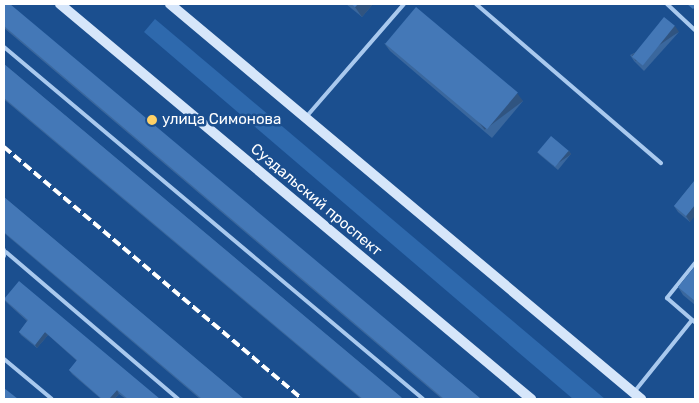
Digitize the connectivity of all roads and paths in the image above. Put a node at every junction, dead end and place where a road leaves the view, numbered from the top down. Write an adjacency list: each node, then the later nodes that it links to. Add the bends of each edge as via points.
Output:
1 (60, 4): 18 (main road, Суздальский проспект)
2 (170, 4): 8 (main road)
3 (404, 4): 8 (lane)
4 (476, 4): 9 (lane)
5 (666, 4): 6 (lane)
6 (695, 30)
7 (4, 47): 17 (lane)
8 (308, 116): 14 (main road)
9 (661, 163)
10 (5, 253): 16 (lane)
11 (695, 264): 12 (lane, via 667,298)
12 (694, 321): 14 (lane)
13 (4, 359): 15 (lane)
14 (637, 396)
15 (52, 399)
16 (178, 399)
17 (423, 399)
18 (531, 399)

